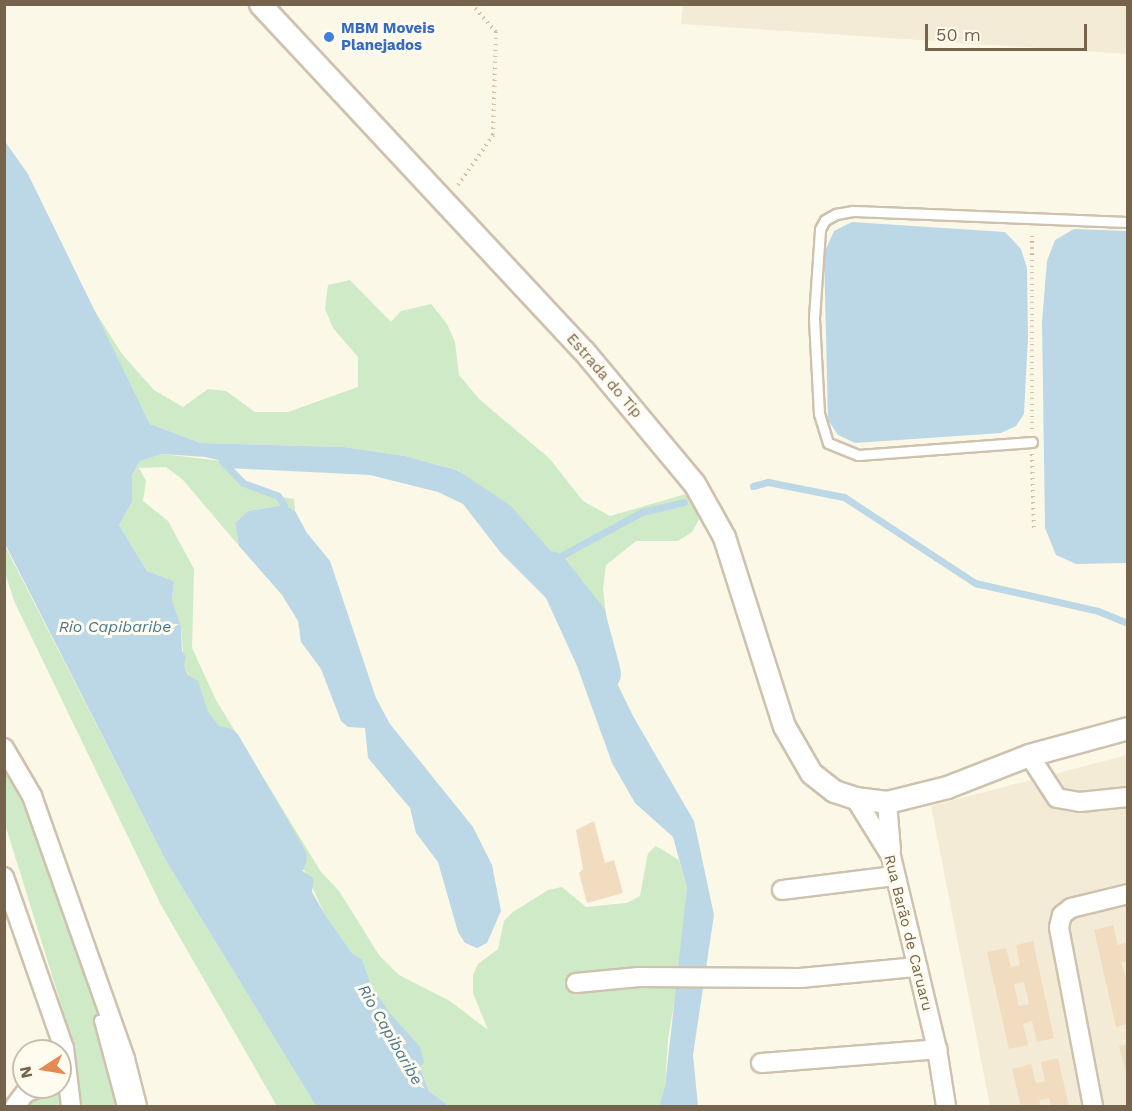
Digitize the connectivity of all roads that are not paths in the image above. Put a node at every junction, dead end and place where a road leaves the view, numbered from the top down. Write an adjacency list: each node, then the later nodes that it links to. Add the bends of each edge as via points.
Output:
1 (260, 4): 8 (street, Estrada do Tip, via 583,350 694,483 724,537 784,726 796,752 811,773 834,791)
2 (1128, 222): 3 (lane, via 853,211 836,214 825,220 820,229 814,318 819,414 828,443 858,455)
3 (1032, 442)
4 (1128, 728): 6 (street)
5 (4, 748): 22 (street, via 32,796 121,1047)
6 (1029, 755): 7 (street, via 1058,798 1080,802); 9 (street, via 948,787)
7 (1128, 797)
8 (855, 798): 9 (street); 10 (street, Rua Barão de Caruaru)
9 (886, 802): 10 (street)
10 (891, 856): 11 (street, Rua Barão de Caruaru)
11 (895, 876): 13 (street); 15 (street, Rua Barão de Caruaru)
12 (4, 877): 18 (street, via 55,1019)
13 (782, 890)
14 (1128, 894): 24 (street, via 1071,908 1062,915 1059,927)
15 (918, 967): 16 (street, via 800,978 639,977); 19 (street, Rua Barão de Caruaru)
16 (576, 983)
17 (98, 1022): 21 (lane, via 105,1021)
18 (58, 1039)
19 (937, 1049): 20 (street); 23 (street, Rua Barão de Caruaru)
20 (761, 1063)
21 (124, 1107)
22 (138, 1107)
23 (946, 1107)
24 (1093, 1107)

